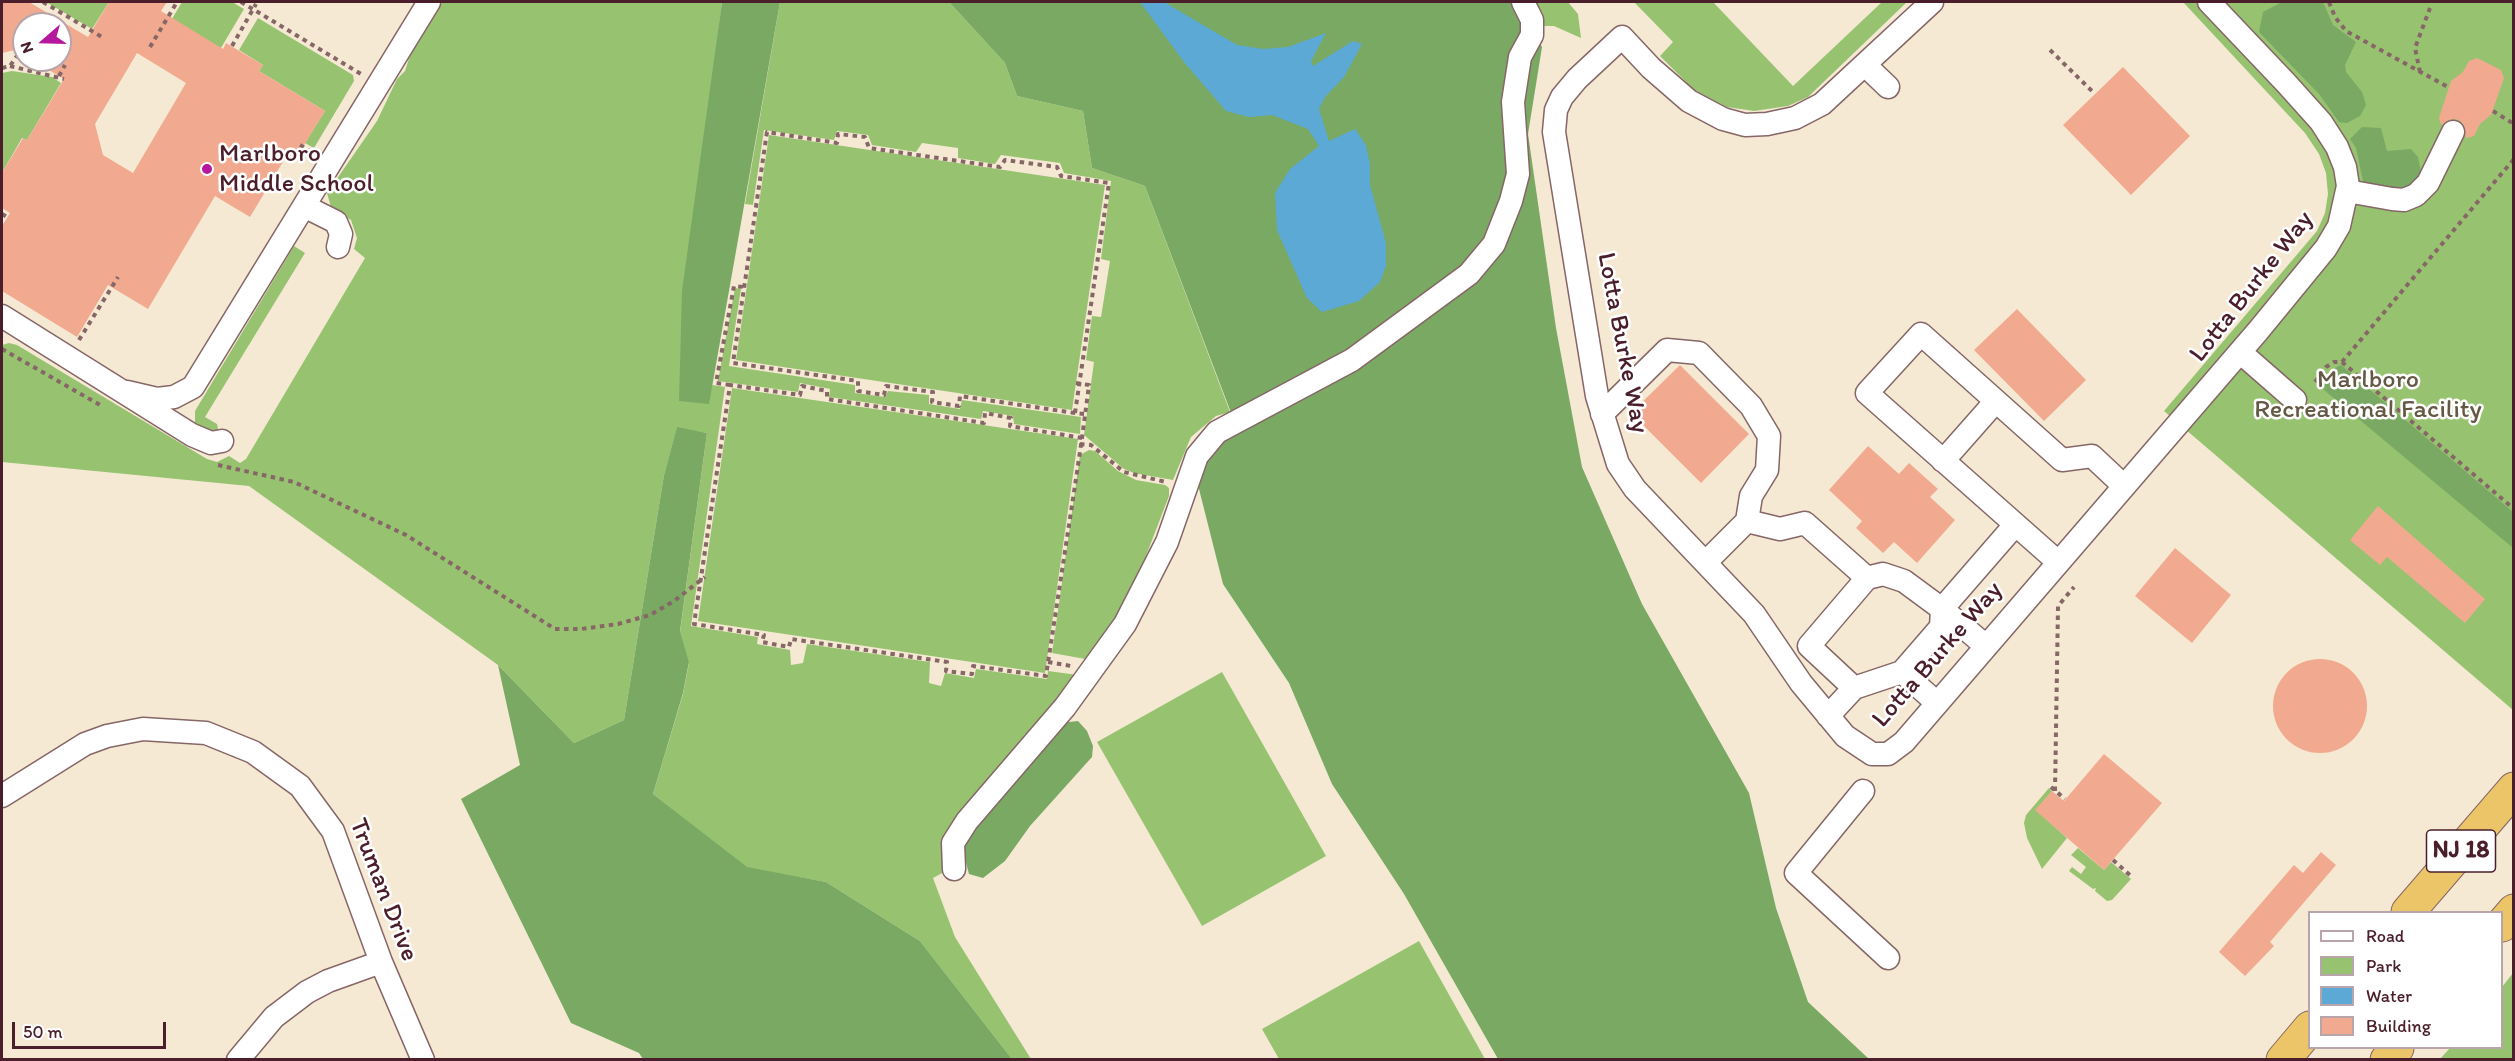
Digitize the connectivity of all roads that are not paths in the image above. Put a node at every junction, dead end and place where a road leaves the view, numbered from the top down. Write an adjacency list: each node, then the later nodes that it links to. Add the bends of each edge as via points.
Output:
1 (429, 2): 9 (street, via 392,42)
2 (1523, 2): 34 (street, via 1532,20 1532,35 1520,57 1513,102 1518,174 1512,201 1494,244 1469,274 1352,360 1217,432 1197,456 1167,542 1125,624 1065,707 967,822 954,843)
3 (1932, 2): 5 (street)
4 (2209, 2): 8 (street, Lotta Burke Way, via 2321,122 2345,167)
5 (1865, 64): 6 (street); 16 (street, Lotta Burke Way, via 1814,110 1786,120 1745,125 1723,119 1689,101 1622,37 1562,97 1554,132)
6 (1888, 87)
7 (2454, 132): 8 (street, via 2428,183 2416,195 2404,200)
8 (2347, 191): 12 (street, Lotta Burke Way, via 2339,226 2326,248)
9 (304, 206): 10 (street, via 336,222 341,234); 13 (street, via 193,387 174,397 157,399)
10 (338, 247)
11 (2, 317): 13 (street)
12 (2240, 352): 14 (street); 19 (street, Lotta Burke Way)
13 (128, 392): 17 (street, via 192,435 211,443)
14 (2295, 400)
15 (1996, 401): 18 (street); 18 (street, via 1922,334 1867,393); 19 (street, via 2062,460 2092,456)
16 (1602, 414): 20 (street, via 1667,350 1699,353 1751,406 1769,436 1767,470 1751,496); 22 (street, Lotta Burke Way, via 1622,472)
17 (222, 441)
18 (1942, 460): 21 (street)
19 (2124, 486): 23 (street, Lotta Burke Way)
20 (1747, 521): 22 (street); 24 (street, via 1780,529 1805,523)
21 (2015, 525): 23 (street); 25 (street)
22 (1706, 562): 30 (street, Lotta Burke Way, via 1754,615)
23 (2058, 562): 26 (street, Lotta Burke Way)
24 (1867, 579): 25 (street, via 1883,574 1904,581); 28 (street, via 1809,646)
25 (1942, 609): 26 (street); 27 (street, via 1941,627)
26 (1986, 646): 29 (street, Lotta Burke Way)
27 (1902, 672): 28 (street); 29 (street)
28 (1854, 688): 30 (street)
29 (1937, 703): 30 (street, Lotta Burke Way, via 1904,742 1888,754 1872,754 1856,746)
30 (1828, 716)
31 (2514, 789): 35 (highway, NJ 18)
32 (1863, 791): 38 (street, via 1796,873)
33 (2, 796): 39 (street, Truman Drive, via 57,759 107,736 159,728 206,733 236,744 288,775 327,821)
34 (954, 869)
35 (2409, 911)
36 (2514, 911): 37 (highway)
37 (2503, 924)
38 (1887, 958)
39 (381, 962): 41 (street, via 307,992 274,1017); 42 (street, Truman Drive)
40 (2308, 1030): 43 (highway)
41 (238, 1059)
42 (423, 1059)
43 (2283, 1059)

